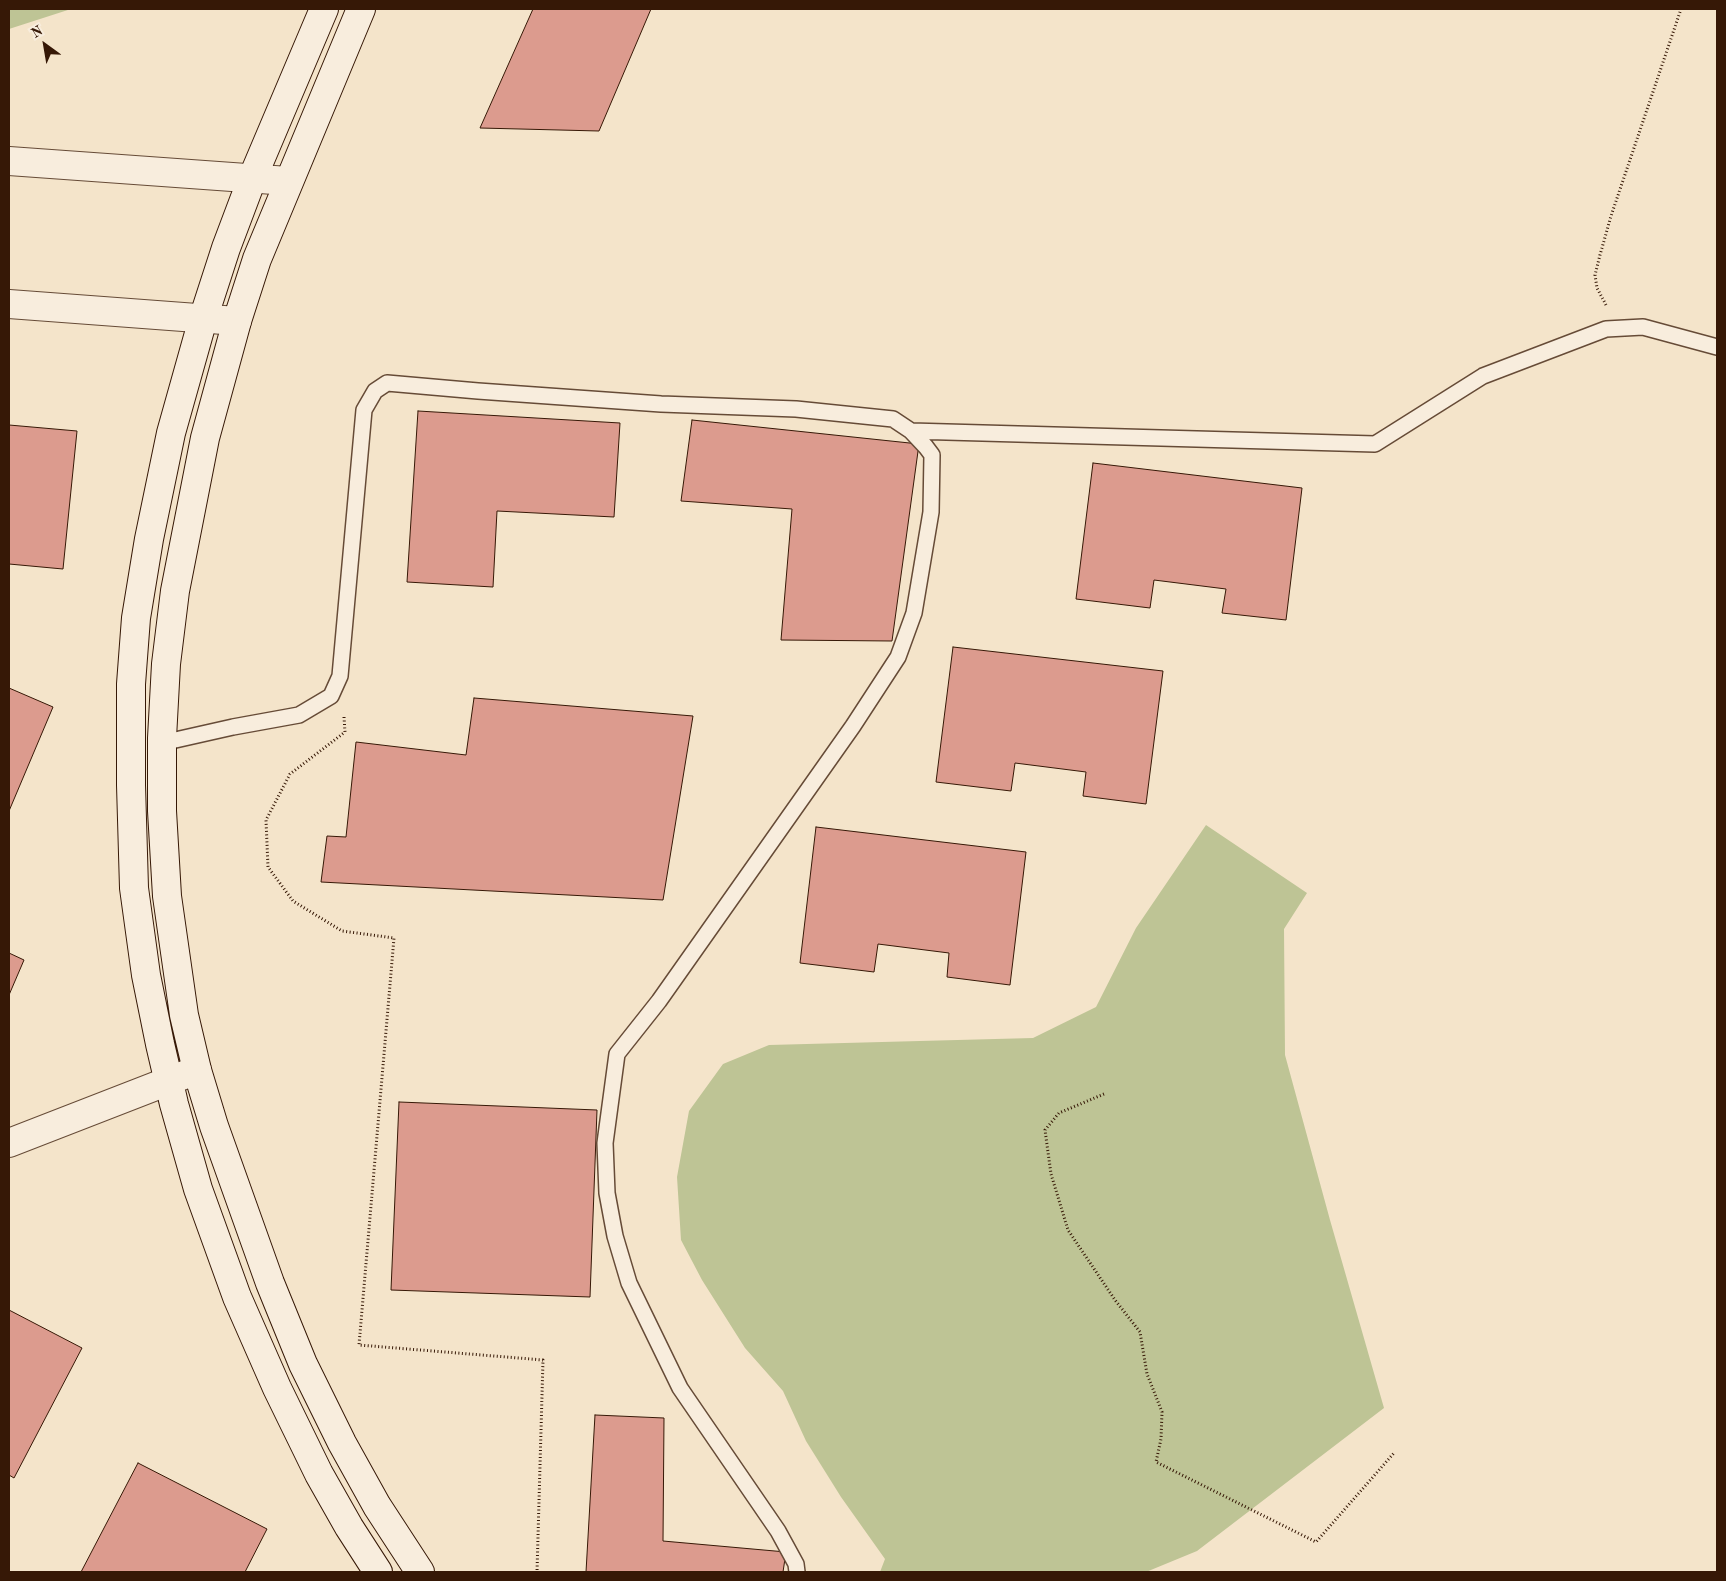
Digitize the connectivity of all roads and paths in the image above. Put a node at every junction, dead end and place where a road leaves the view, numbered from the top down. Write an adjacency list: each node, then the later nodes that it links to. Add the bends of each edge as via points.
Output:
1 (324, 9): 5 (main road)
2 (361, 9): 6 (main road)
3 (1681, 9): 10 (path, via 1611,216 1596,275 1597,288 1610,311)
4 (9, 161): 5 (main road)
5 (252, 179): 6 (main road); 8 (main road)
6 (288, 181): 9 (main road)
7 (9, 304): 8 (main road)
8 (203, 319): 9 (main road); 16 (main road, via 171,433 149,539 136,618 132,684 134,888 146,975)
9 (237, 321): 14 (main road, via 205,438 175,591 166,664)
10 (1643, 327): 11 (lane); 12 (lane, via 1606,329 1482,376 1375,444)
11 (1717, 346)
12 (911, 431): 13 (lane, via 893,418 796,409 661,404 387,383 375,391 364,410); 23 (lane, via 932,455 931,512 914,613 898,657 659,1001 617,1054 605,1143 607,1193 629,1283 680,1388 778,1531)
13 (340, 676): 14 (lane, via 331,696 299,715); 22 (path, via 345,732 290,774 266,820 268,867 293,901 342,931 394,938 359,1345 543,1360)
14 (162, 743): 15 (main road, via 167,896 184,1015)
15 (197, 1070): 16 (main road); 21 (main road, via 270,1283 304,1364 342,1443)
16 (168, 1081): 18 (main road); 20 (main road, via 198,1189 237,1297 319,1474)
17 (1104, 1094): 19 (path, via 1060,1113 1045,1130 1050,1165 1068,1230 1140,1332 1147,1374 1162,1412 1156,1462 1316,1542)
18 (9, 1143)
19 (1394, 1453)
20 (378, 1572)
21 (420, 1572)
22 (537, 1572)
23 (797, 1572)

